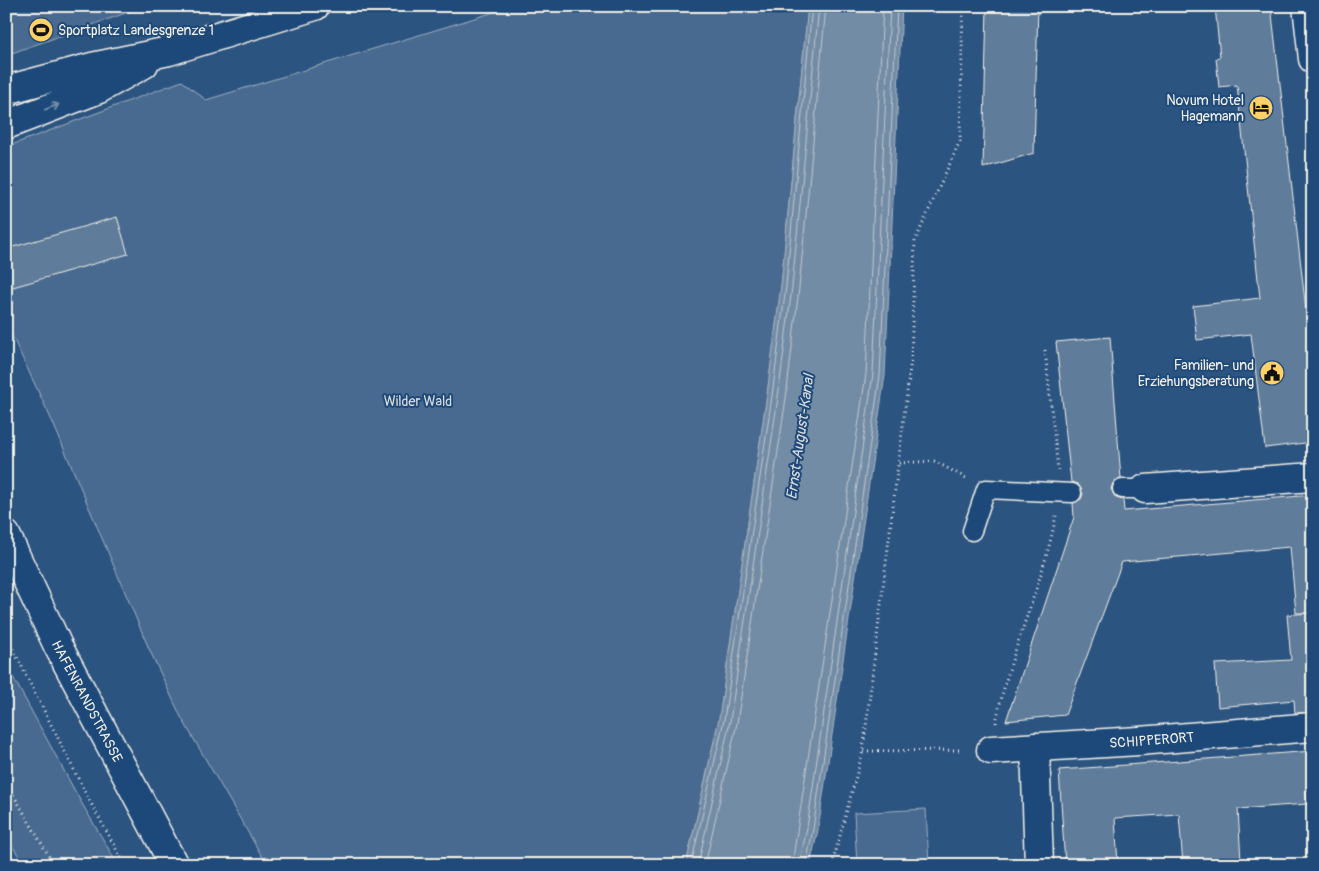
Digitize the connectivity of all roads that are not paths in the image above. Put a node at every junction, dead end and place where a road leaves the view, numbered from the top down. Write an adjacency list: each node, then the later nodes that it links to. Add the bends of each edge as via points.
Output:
1 (315, 6): 3 (street)
2 (1307, 6): 4 (street)
3 (169, 51): 5 (street); 6 (street, one-way to 3, via 99,89)
4 (1313, 59)
5 (6, 90)
6 (6, 125)
7 (1313, 477): 8 (street)
8 (1133, 489)
9 (1066, 492): 10 (lane, via 986,489)
10 (972, 531)
11 (6, 535): 15 (street, HAFENRANDSTRASSE, via 58,646)
12 (1313, 727): 13 (street, SCHIPPERORT)
13 (1035, 747): 14 (street, SCHIPPERORT); 16 (street)
14 (990, 750)
15 (174, 865)
16 (1039, 865)

